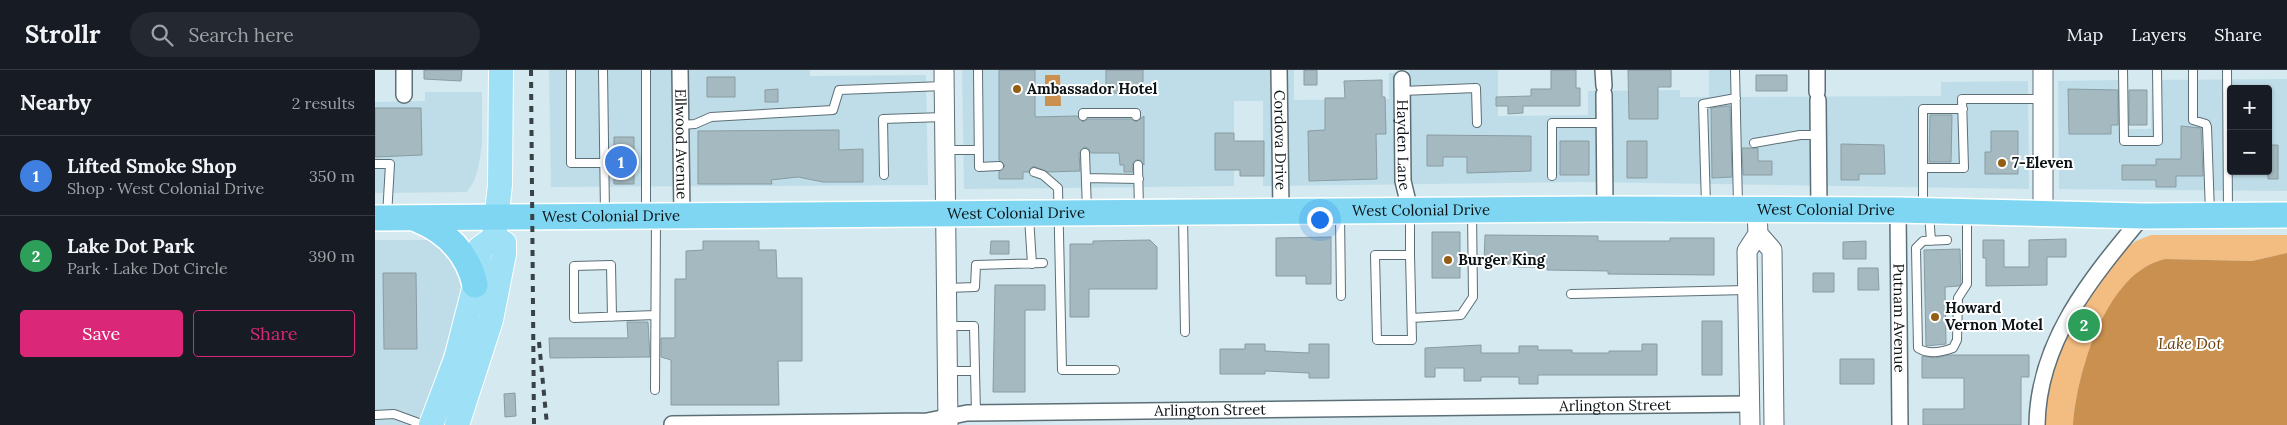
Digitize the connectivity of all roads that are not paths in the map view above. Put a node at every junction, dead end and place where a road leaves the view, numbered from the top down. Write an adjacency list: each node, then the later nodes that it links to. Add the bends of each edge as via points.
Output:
1 (404, 70): 19 (street)
2 (501, 70): 70 (main road, via 500,185)
3 (571, 70): 34 (lane, via 571,163)
4 (603, 70): 34 (lane)
5 (646, 70): 66 (lane)
6 (680, 70): 28 (street, Ellwood Avenue)
7 (978, 70): 32 (lane)
8 (1279, 70): 47 (street, Cordova Drive)
9 (1603, 70): 27 (street)
10 (1735, 70): 20 (lane)
11 (1817, 70): 29 (street)
12 (2043, 70): 21 (street)
13 (2123, 70): 14 (lane, via 2124,141 2158,140)
14 (2157, 70)
15 (2193, 70): 64 (lane, via 2193,120 2207,127)
16 (2227, 70): 64 (lane)
17 (944, 78): 25 (street); 28 (lane, via 839,90 833,110 711,118)
18 (1402, 85): 26 (lane, via 1476,88); 49 (street, Hayden Lane, via 1403,181)
19 (404, 95)
20 (1736, 98): 46 (lane, via 1703,104); 69 (lane)
21 (2043, 99): 22 (lane, via 1963,99); 60 (street)
22 (1963, 109): 38 (lane, via 1923,109); 38 (lane, via 1964,168)
23 (1083, 116): 24 (lane, via 1083,113 1136,113)
24 (1136, 116)
25 (944, 117): 31 (street); 40 (lane, via 883,119)
26 (1477, 123)
27 (1604, 123): 41 (lane, via 1552,123); 45 (street)
28 (681, 125): 62 (street, Ellwood Avenue)
29 (1818, 135): 30 (lane); 50 (street)
30 (1754, 143)
31 (945, 150): 32 (lane); 59 (street)
32 (979, 150): 37 (lane, via 979,167)
33 (1085, 153): 42 (lane)
34 (604, 163): 65 (lane)
35 (375, 164): 67 (lane, via 390,164)
36 (1138, 165): 43 (lane)
37 (999, 166)
38 (1923, 168): 54 (lane)
39 (1034, 172): 56 (lane, via 1058,188)
40 (884, 175)
41 (1552, 176)
42 (1086, 178): 43 (lane); 57 (lane)
43 (1139, 179): 52 (lane)
44 (1472, 209): 45 (highway, West Colonial Drive); 49 (highway, West Colonial Drive); 85 (lane, via 1473,297 1461,315)
45 (1605, 209): 46 (highway, West Colonial Drive)
46 (1706, 209): 69 (highway, West Colonial Drive)
47 (1281, 210): 48 (highway, West Colonial Drive); 53 (highway, West Colonial Drive)
48 (1340, 210): 49 (highway, West Colonial Drive); 82 (lane)
49 (1410, 210): 75 (lane)
50 (1819, 210): 51 (highway, West Colonial Drive); 69 (highway, West Colonial Drive)
51 (1898, 210): 54 (highway, West Colonial Drive); 74 (street, Putnam Avenue)
52 (1139, 211): 53 (highway, West Colonial Drive); 57 (highway, West Colonial Drive)
53 (1183, 211): 87 (lane)
54 (1926, 211): 58 (highway, West Colonial Drive); 72 (lane)
55 (1029, 212): 56 (highway, West Colonial Drive); 59 (highway, West Colonial Drive); 77 (lane)
56 (1059, 212): 57 (highway, West Colonial Drive); 90 (lane, via 1062,370)
57 (1087, 212)
58 (1967, 212): 60 (highway, West Colonial Drive); 89 (lane, via 1964,240 1967,284 1958,298 1957,340 1953,348 1942,352 1923,352)
59 (946, 213): 62 (highway, West Colonial Drive); 79 (street)
60 (2043, 213): 63 (highway, West Colonial Drive)
61 (2287, 215): 64 (highway, West Colonial Drive)
62 (682, 216): 66 (highway, West Colonial Drive)
63 (2143, 216): 64 (highway, West Colonial Drive); 107 (street, via 2095,274 2064,322 2042,378)
64 (2219, 216)
65 (605, 217): 66 (highway, West Colonial Drive); 70 (highway, West Colonial Drive)
66 (651, 217): 83 (lane)
67 (381, 218): 68 (highway, West Colonial Drive)
68 (414, 218): 70 (highway, West Colonial Drive); 78 (highway, via 433,226 450,239 469,264)
69 (1751, 218): 80 (street); 105 (street, via 1772,250)
70 (496, 227): 78 (main road, via 479,248); 102 (main road, via 504,244 504,254 491,320)
71 (1947, 240): 72 (lane)
72 (1931, 241): 73 (lane, via 1923,241)
73 (1916, 248): 74 (lane); 89 (lane)
74 (1898, 249): 88 (street, Putnam Avenue)
75 (1410, 255): 85 (lane); 85 (lane, via 1375,255 1377,340 1412,340)
76 (1043, 263): 77 (lane)
77 (1032, 264): 79 (lane, via 976,265 975,287)
78 (475, 285): 101 (main road, via 456,359)
79 (947, 288): 86 (street)
80 (1747, 290): 81 (lane); 94 (street)
81 (1571, 294)
82 (1341, 296)
83 (655, 315): 84 (lane); 93 (lane)
84 (612, 317): 84 (lane, via 575,318 573,266 611,265)
85 (1412, 318)
86 (947, 326): 91 (street); 92 (lane, via 973,326)
87 (1185, 332)
88 (1900, 348): 89 (lane); 106 (street, Putnam Avenue)
89 (1918, 348)
90 (1115, 370)
91 (947, 371): 92 (lane); 97 (street)
92 (975, 371): 95 (lane)
93 (655, 390)
94 (1749, 404): 95 (street, Arlington Street); 104 (street)
95 (977, 413): 97 (street, Arlington Street)
96 (375, 415): 100 (lane, via 394,414)
97 (948, 421): 98 (street, Arlington Street)
98 (897, 423): 103 (street, Arlington Street)
99 (672, 424): 103 (street, Arlington Street)
100 (424, 425)
101 (431, 425)
102 (457, 425)
103 (697, 425)
104 (1750, 425)
105 (1774, 425)
106 (1901, 425)
107 (2037, 425)

